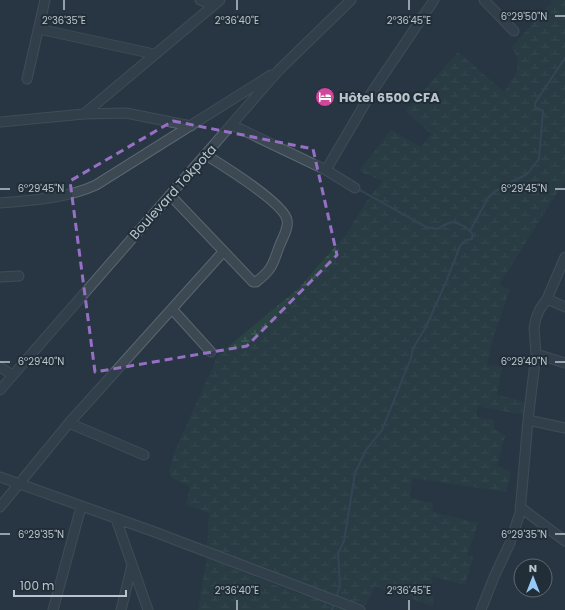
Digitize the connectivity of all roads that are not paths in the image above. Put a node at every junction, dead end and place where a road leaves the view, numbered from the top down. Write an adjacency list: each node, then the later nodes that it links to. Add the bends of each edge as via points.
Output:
1 (45, 0): 7 (street)
2 (200, 0): 6 (street)
3 (351, 0): 10 (street, Boulevard Tokpota)
4 (434, 0): 17 (street, via 370,95)
5 (484, 0): 8 (street)
6 (217, 3): 9 (street)
7 (39, 29): 9 (street); 11 (street)
8 (514, 31)
9 (154, 54): 12 (street)
10 (279, 70): 14 (street, Boulevard Tokpota); 15 (street)
11 (27, 79)
12 (84, 114): 13 (street); 15 (street, via 126,112)
13 (0, 122)
14 (232, 125): 16 (street, Boulevard Tokpota); 17 (street)
15 (191, 126): 20 (street, via 133,163 82,191 44,199)
16 (206, 155): 19 (street, Boulevard Tokpota); 21 (street, via 260,190 284,213 288,221 267,274 256,282 253,282)
17 (326, 170): 18 (street)
18 (355, 188)
19 (170, 196): 21 (street); 32 (street, Boulevard Tokpota)
20 (0, 203)
21 (223, 252): 27 (street)
22 (565, 257): 25 (street)
23 (19, 276): 24 (street)
24 (0, 277)
25 (547, 300): 26 (street); 29 (street, via 536,318)
26 (565, 307)
27 (172, 309): 28 (street); 35 (street)
28 (211, 352)
29 (536, 354): 30 (street); 34 (street)
30 (565, 363)
31 (0, 367): 32 (street)
32 (12, 375): 33 (street, Boulevard Tokpota)
33 (0, 390)
34 (528, 420): 36 (street); 42 (street)
35 (69, 423): 37 (street); 39 (street)
36 (565, 428)
37 (144, 455)
38 (0, 477): 39 (street)
39 (19, 484): 40 (street); 41 (street)
40 (0, 507)
41 (81, 507): 43 (street); 47 (street)
42 (520, 508): 44 (street); 50 (street, via 510,543)
43 (116, 519): 45 (street); 46 (street)
44 (565, 541)
45 (132, 565): 48 (street); 49 (street)
46 (358, 609)
47 (53, 610)
48 (121, 610)
49 (148, 610)
50 (481, 610)

